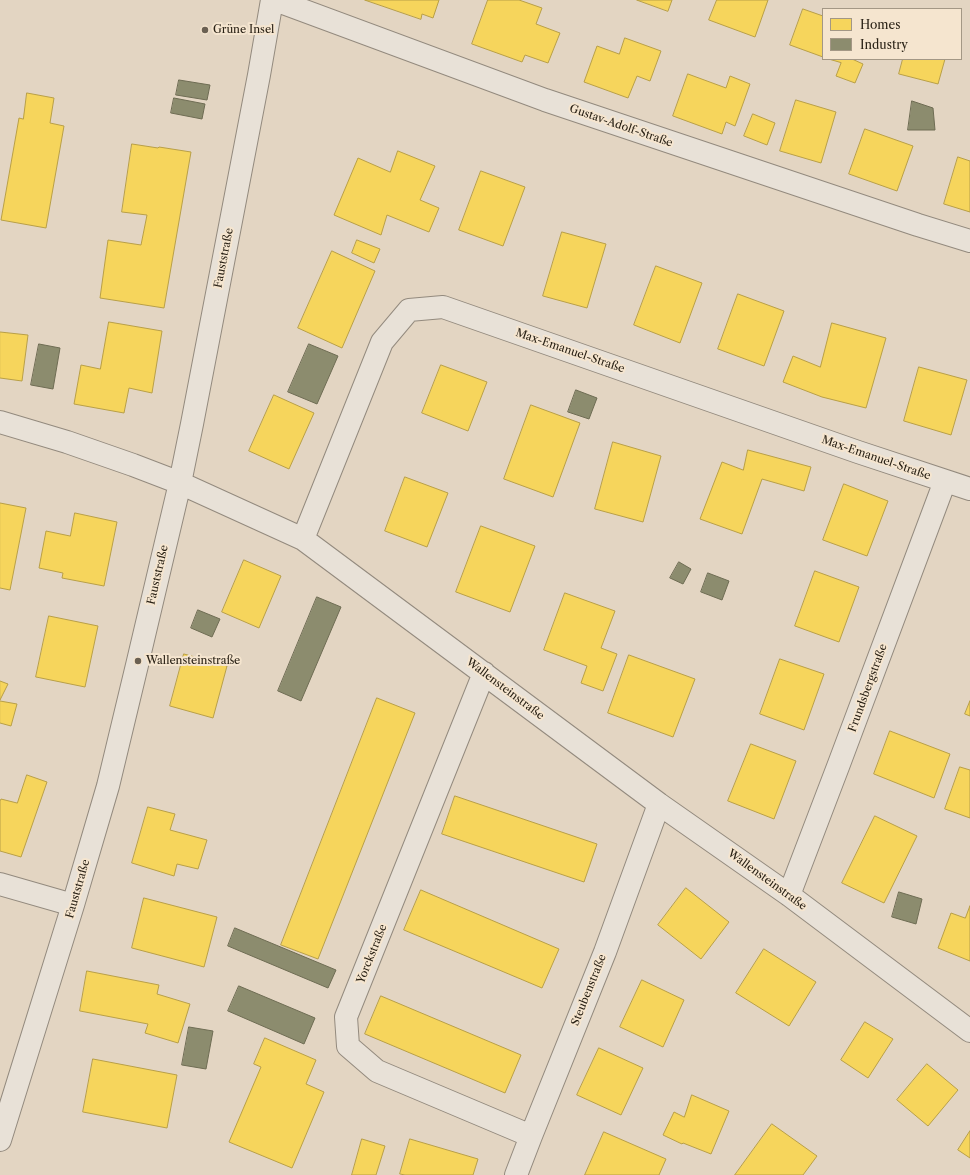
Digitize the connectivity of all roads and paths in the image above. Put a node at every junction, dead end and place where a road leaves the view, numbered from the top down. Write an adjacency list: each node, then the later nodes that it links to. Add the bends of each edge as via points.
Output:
1 (274, 0): 2 (street, Gustav-Adolf-Straße, via 545,100); 5 (street, Fauststraße)
2 (970, 241)
3 (0, 422): 5 (street, Wallensteinstraße, via 133,464)
4 (945, 481): 6 (street, Max-Emanuel-Straße); 7 (street, Max-Emanuel-Straße, via 443,307 409,310 382,342); 11 (street, Frundsbergstraße)
5 (180, 483): 7 (street, Wallensteinstraße); 12 (street, Fauststraße, via 108,786)
6 (970, 488)
7 (303, 539): 8 (street, Wallensteinstraße)
8 (484, 673): 9 (street, Wallensteinstraße); 14 (street, Yorckstraße, via 346,1017 348,1046 377,1072)
9 (660, 804): 11 (street, Wallensteinstraße); 14 (street, Steubenstraße)
10 (0, 884): 12 (street)
11 (789, 895): 13 (street, Wallensteinstraße)
12 (73, 905): 15 (street, Fauststraße)
13 (970, 1031)
14 (531, 1136): 16 (street, Steubenstraße)
15 (0, 1140)
16 (516, 1175)

